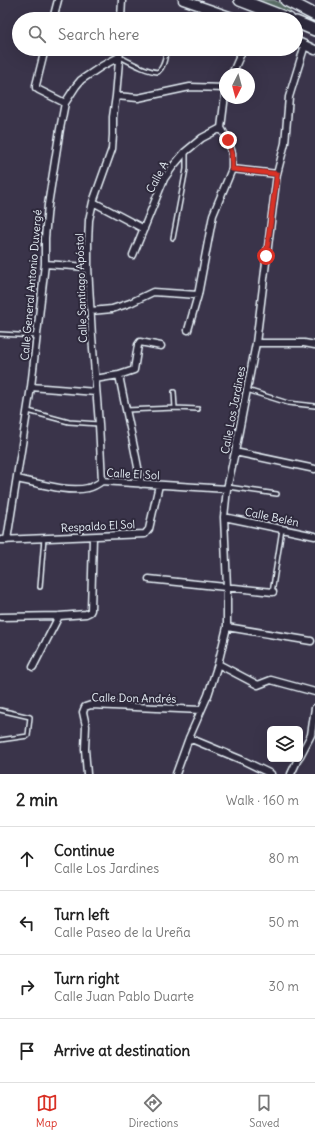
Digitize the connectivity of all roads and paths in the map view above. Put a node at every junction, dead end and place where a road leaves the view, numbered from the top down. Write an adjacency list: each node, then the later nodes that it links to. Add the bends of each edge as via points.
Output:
1 (58, 0): 6 (street)
2 (122, 0): 7 (street)
3 (184, 0): 8 (main road)
4 (240, 0): 9 (highway)
5 (286, 0): 10 (highway)
6 (55, 12)
7 (121, 12)
8 (218, 12)
9 (271, 12)
10 (315, 15)
11 (303, 25): 12 (highway)
12 (315, 30)
13 (305, 45): 14 (main road); 15 (street, Calle Los Jardines)
14 (315, 50)
15 (303, 52)
16 (43, 56): 24 (street, via 36,88)
17 (166, 56): 20 (lane, via 158,72)
18 (240, 56): 21 (street)
19 (302, 56): 29 (street, Calle Los Jardines, via 289,97 286,143)
20 (119, 57): 23 (street, Calle Santiago Apóstol); 24 (street, Calle General Antonio Duvergé, via 81,80)
21 (235, 68)
22 (219, 88): 23 (street, via 190,87 138,98)
23 (116, 96): 30 (street, Calle Santiago Apóstol, via 112,149)
24 (65, 103): 34 (street, Calle General Antonio Duvergé, via 48,205)
25 (224, 104): 26 (street)
26 (221, 128): 27 (street, Calle A, via 202,138); 28 (street, via 232,153)
27 (186, 152): 31 (street, Calle A, via 164,179); 32 (lane, via 186,169)
28 (232, 169): 29 (street); 36 (street, via 213,215)
29 (277, 174): 41 (street, Calle Los Jardines)
30 (92, 202): 31 (street); 35 (street, Calle Santiago Apóstol)
31 (144, 229): 33 (street, Calle A)
32 (173, 238)
33 (133, 255)
34 (45, 264): 35 (street); 40 (street, Calle General Antonio Duvergé)
35 (88, 266): 37 (street, Calle Santiago Apóstol)
36 (198, 295): 37 (street, via 152,292 112,309); 38 (street)
37 (91, 311): 45 (street, Calle Santiago Apóstol)
38 (188, 330)
39 (0, 334): 40 (lane)
40 (37, 336): 46 (street, Calle General Antonio Duvergé)
41 (256, 343): 42 (street); 47 (street, Calle Los Jardines)
42 (315, 345)
43 (161, 346): 44 (street, via 138,343 134,370)
44 (119, 375): 45 (street); 53 (street)
45 (95, 379): 48 (street, Calle Santiago Apóstol)
46 (31, 387): 48 (street); 54 (street, Calle General Antonio Duvergé)
47 (247, 390): 50 (lane, via 288,403); 56 (street, Calle Los Jardines)
48 (96, 392): 55 (street, Calle Santiago Apóstol)
49 (174, 392): 51 (lane)
50 (315, 406)
51 (175, 408): 52 (lane); 53 (lane)
52 (198, 409)
53 (126, 410): 60 (street)
54 (28, 411): 55 (lane, via 69,422); 58 (street, Calle General Antonio Duvergé)
55 (99, 424): 59 (street, Calle Santiago Apóstol)
56 (235, 452): 57 (street); 62 (street, Calle Los Jardines)
57 (315, 469)
58 (17, 479): 59 (street, Calle El Sol, via 78,489); 70 (street, Calle General Antonio Duvergé)
59 (102, 482): 60 (street, Calle El Sol)
60 (141, 484): 61 (street, Calle El Sol)
61 (159, 485): 62 (street, Calle El Sol); 67 (street, Respaldo El Sol, via 149,529 145,534)
62 (227, 488): 63 (lane); 64 (street, Calle Los Jardines)
63 (277, 494)
64 (224, 517): 65 (street, Calle Belén); 73 (street, Calle Los Jardines)
65 (282, 529): 66 (street, Calle Belén); 74 (lane)
66 (315, 536)
67 (93, 537): 68 (street, Respaldo El Sol); 75 (street, via 91,610 86,614)
68 (44, 538): 70 (street, Respaldo El Sol); 72 (lane)
69 (0, 540): 70 (street, Respaldo El Sol)
70 (7, 540)
71 (150, 579): 73 (street)
72 (40, 587)
73 (227, 587): 74 (street); 77 (street, Calle Los Jardines)
74 (272, 593)
75 (59, 616): 76 (street); 80 (street)
76 (1, 617)
77 (227, 627): 78 (street); 79 (street, Calle Los Jardines)
78 (311, 642)
79 (218, 664): 81 (street, via 255,684 271,680); 84 (street, Calle Los Jardines)
80 (33, 667)
81 (315, 692)
82 (315, 708): 87 (street, via 311,735)
83 (0, 710): 86 (lane, via 30,717 28,736)
84 (202, 710): 85 (street, Calle Los Jardines); 89 (street, Calle Don Andrés, via 91,705 85,707 83,712 86,726)
85 (189, 738): 90 (street, Calle Los Jardines); 91 (street)
86 (0, 740)
87 (303, 750)
88 (297, 762): 92 (street)
89 (87, 774)
90 (176, 774)
91 (271, 774)
92 (291, 774)

